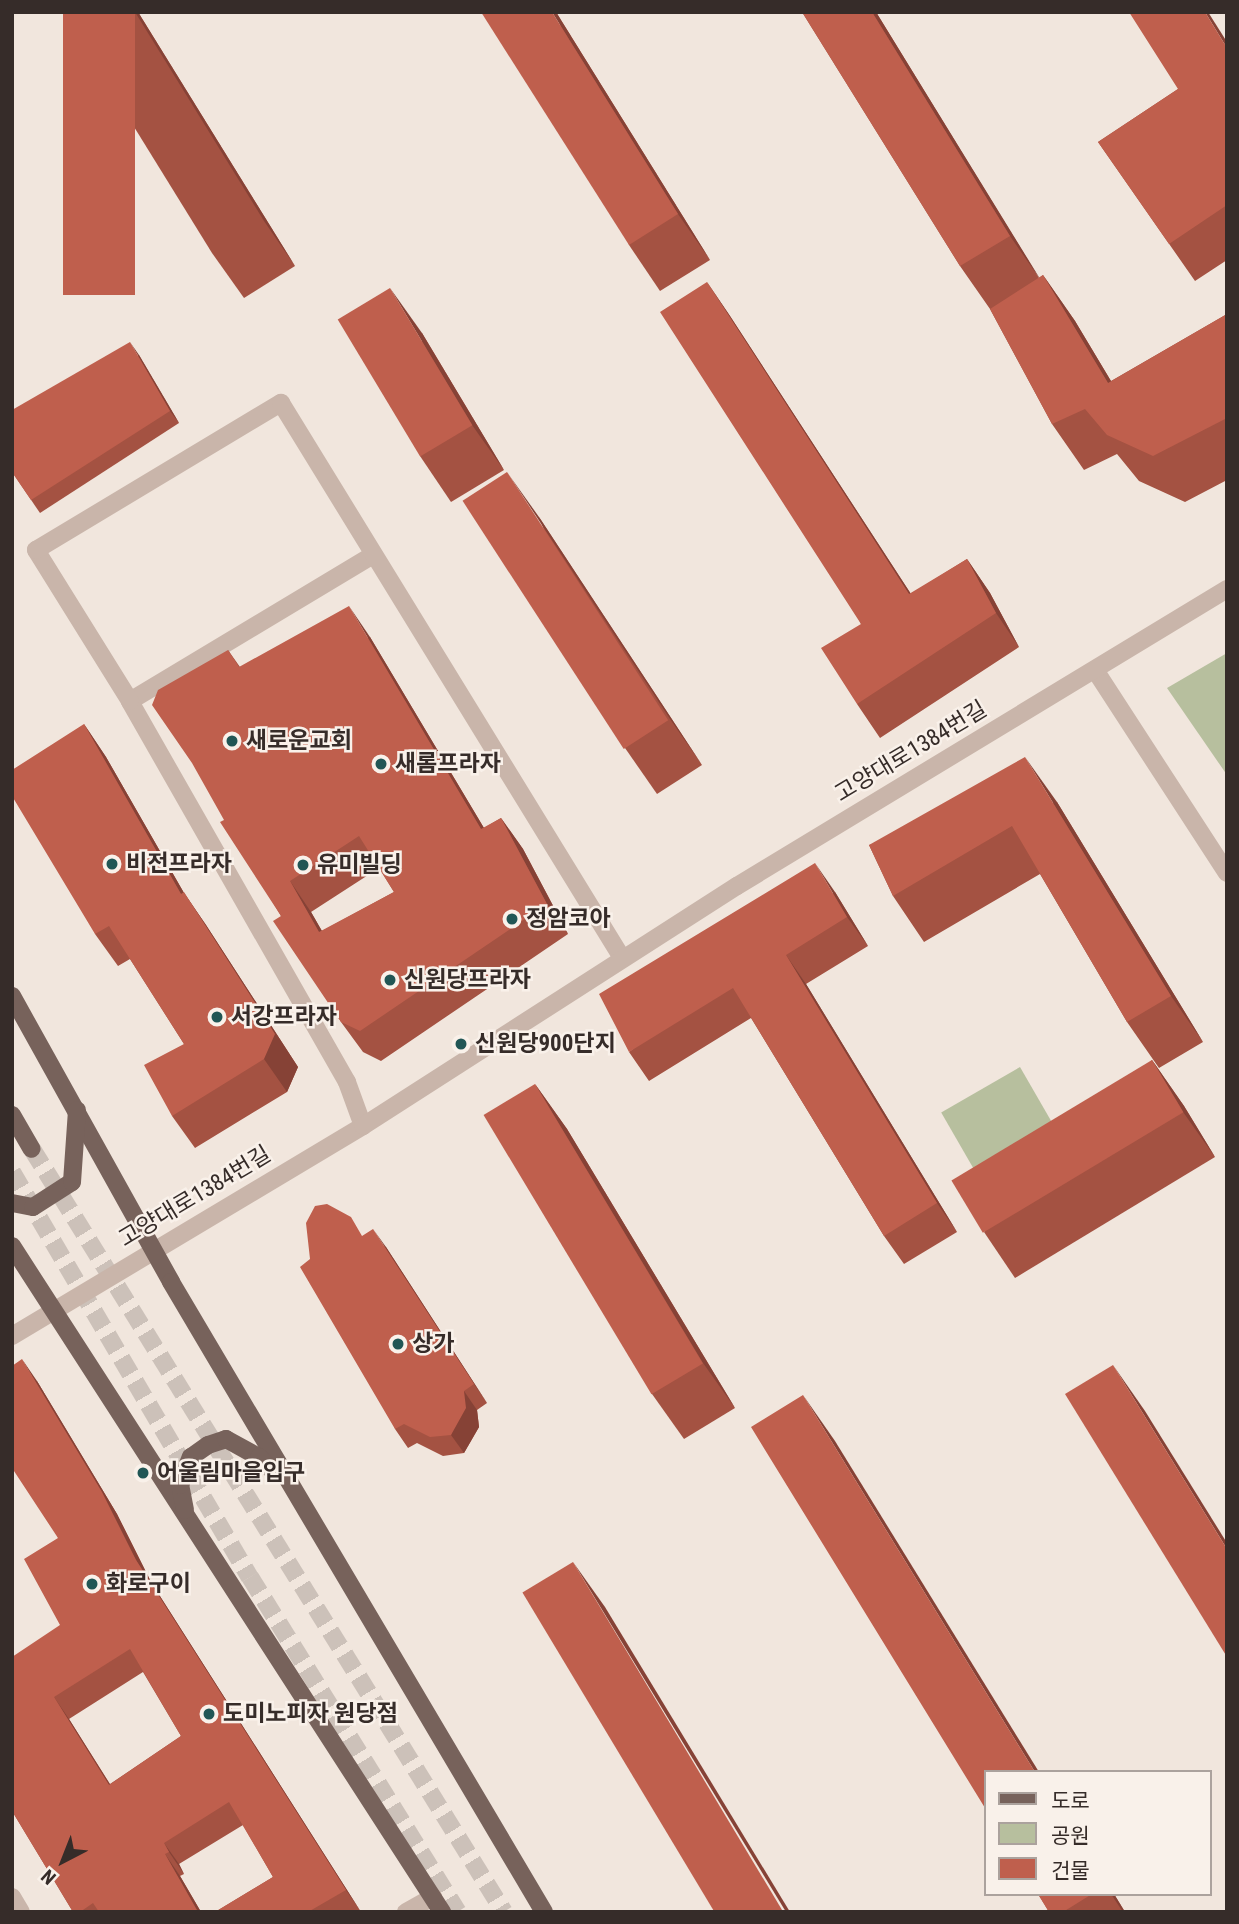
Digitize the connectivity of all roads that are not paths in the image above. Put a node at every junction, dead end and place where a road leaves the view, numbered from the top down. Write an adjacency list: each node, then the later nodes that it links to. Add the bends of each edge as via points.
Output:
1 (373, 555): 4 (street); 4 (street, via 281,403 207,446 36,550); 6 (street)
2 (1227, 589): 3 (street, 고양대로1384번길)
3 (1095, 670): 5 (street); 6 (street, 고양대로1384번길)
4 (130, 701): 10 (street, via 347,1082)
5 (1227, 873)
6 (622, 958): 10 (street, 고양대로1384번길)
7 (12, 996): 8 (main road)
8 (77, 1107): 12 (main road, via 72,1182 33,1207); 14 (main road)
9 (12, 1115): 11 (main road)
10 (362, 1126): 14 (street, 고양대로1384번길)
11 (33, 1149)
12 (12, 1203)
13 (12, 1245): 15 (main road)
14 (153, 1251): 15 (street, 고양대로1384번길); 17 (main road)
15 (52, 1310): 16 (street, 고양대로1384번길); 18 (main road)
16 (12, 1336)
17 (295, 1494): 18 (main road, via 259,1457 226,1439 191,1457 180,1485); 23 (main road)
18 (188, 1524): 20 (main road)
19 (12, 1897): 21 (street)
20 (437, 1904): 22 (street)
21 (21, 1912)
22 (406, 1912)
23 (544, 1912)

